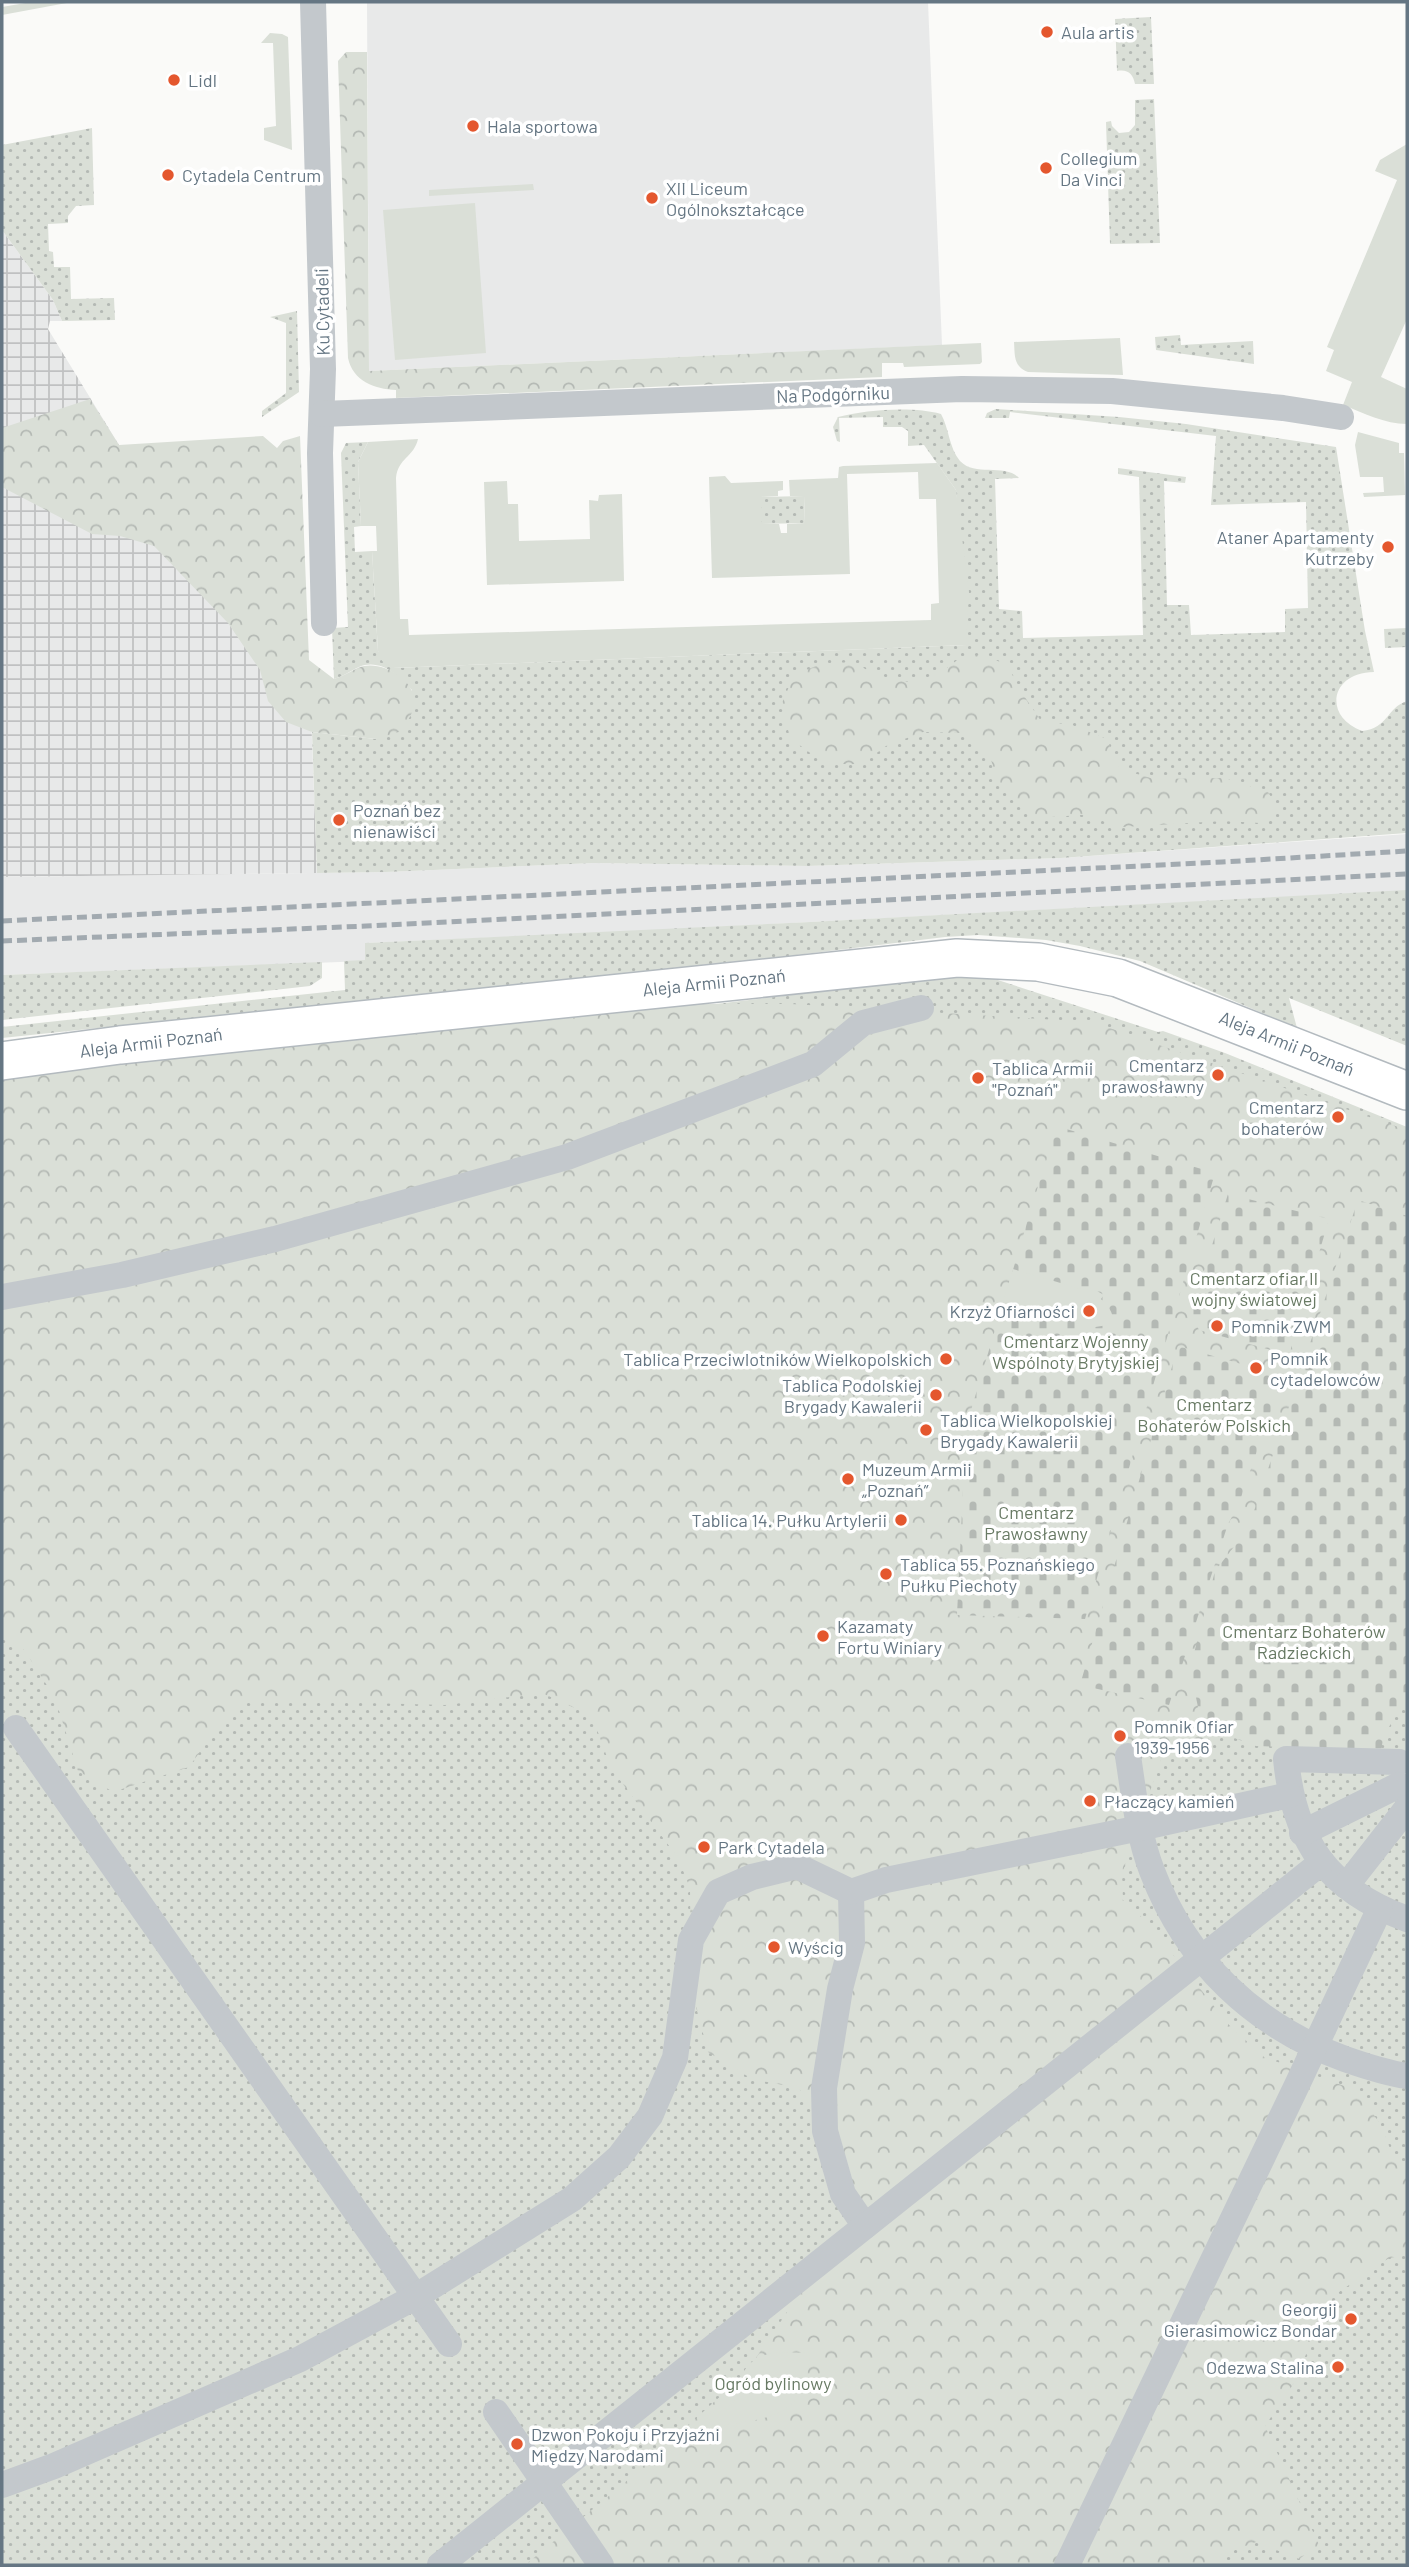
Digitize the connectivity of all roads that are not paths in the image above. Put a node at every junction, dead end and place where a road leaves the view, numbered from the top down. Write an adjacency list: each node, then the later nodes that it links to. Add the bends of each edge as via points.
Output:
1 (313, 2): 2 (street, Ku Cytadeli)
2 (322, 414): 3 (street, Na Podgórniku, via 962,389 1112,391); 4 (street, Ku Cytadeli)
3 (1341, 417)
4 (324, 623)
5 (921, 1008): 8 (street, via 863,1023 813,1064 567,1157 275,1239)
6 (2, 1061): 7 (street, Aleja Armii Poznań, via 957,958 1038,962 1118,978)
7 (1407, 1091)
8 (2, 1297)
9 (16, 1728): 24 (street)
10 (1128, 1756): 13 (street)
11 (1404, 1778): 12 (street, via 1286,1759); 14 (street); 16 (street)
12 (1289, 1795): 13 (street); 14 (street)
13 (1140, 1828): 17 (street, via 886,1880); 20 (street, via 1152,1871 1170,1910)
14 (1302, 1833): 15 (street)
15 (1322, 1862): 16 (street); 20 (street)
16 (1346, 1886): 18 (street)
17 (851, 1892): 23 (street, via 852,1943 824,2088 825,2131 843,2194); 24 (street, via 797,1866 752,1877 718,1892 691,1940 675,2058 650,2116 619,2157 572,2199)
18 (1380, 1908): 19 (street); 21 (street)
19 (1407, 1919)
20 (1200, 1958): 21 (street, via 1236,1997); 23 (street)
21 (1315, 2048): 22 (street); 31 (street)
22 (1407, 2076)
23 (865, 2227): 27 (street)
24 (415, 2297): 25 (street); 28 (street, via 300,2359)
25 (449, 2344)
26 (496, 2412): 27 (street)
27 (543, 2482): 29 (street); 30 (street)
28 (2, 2486)
29 (440, 2565)
30 (601, 2565)
31 (1067, 2565)

